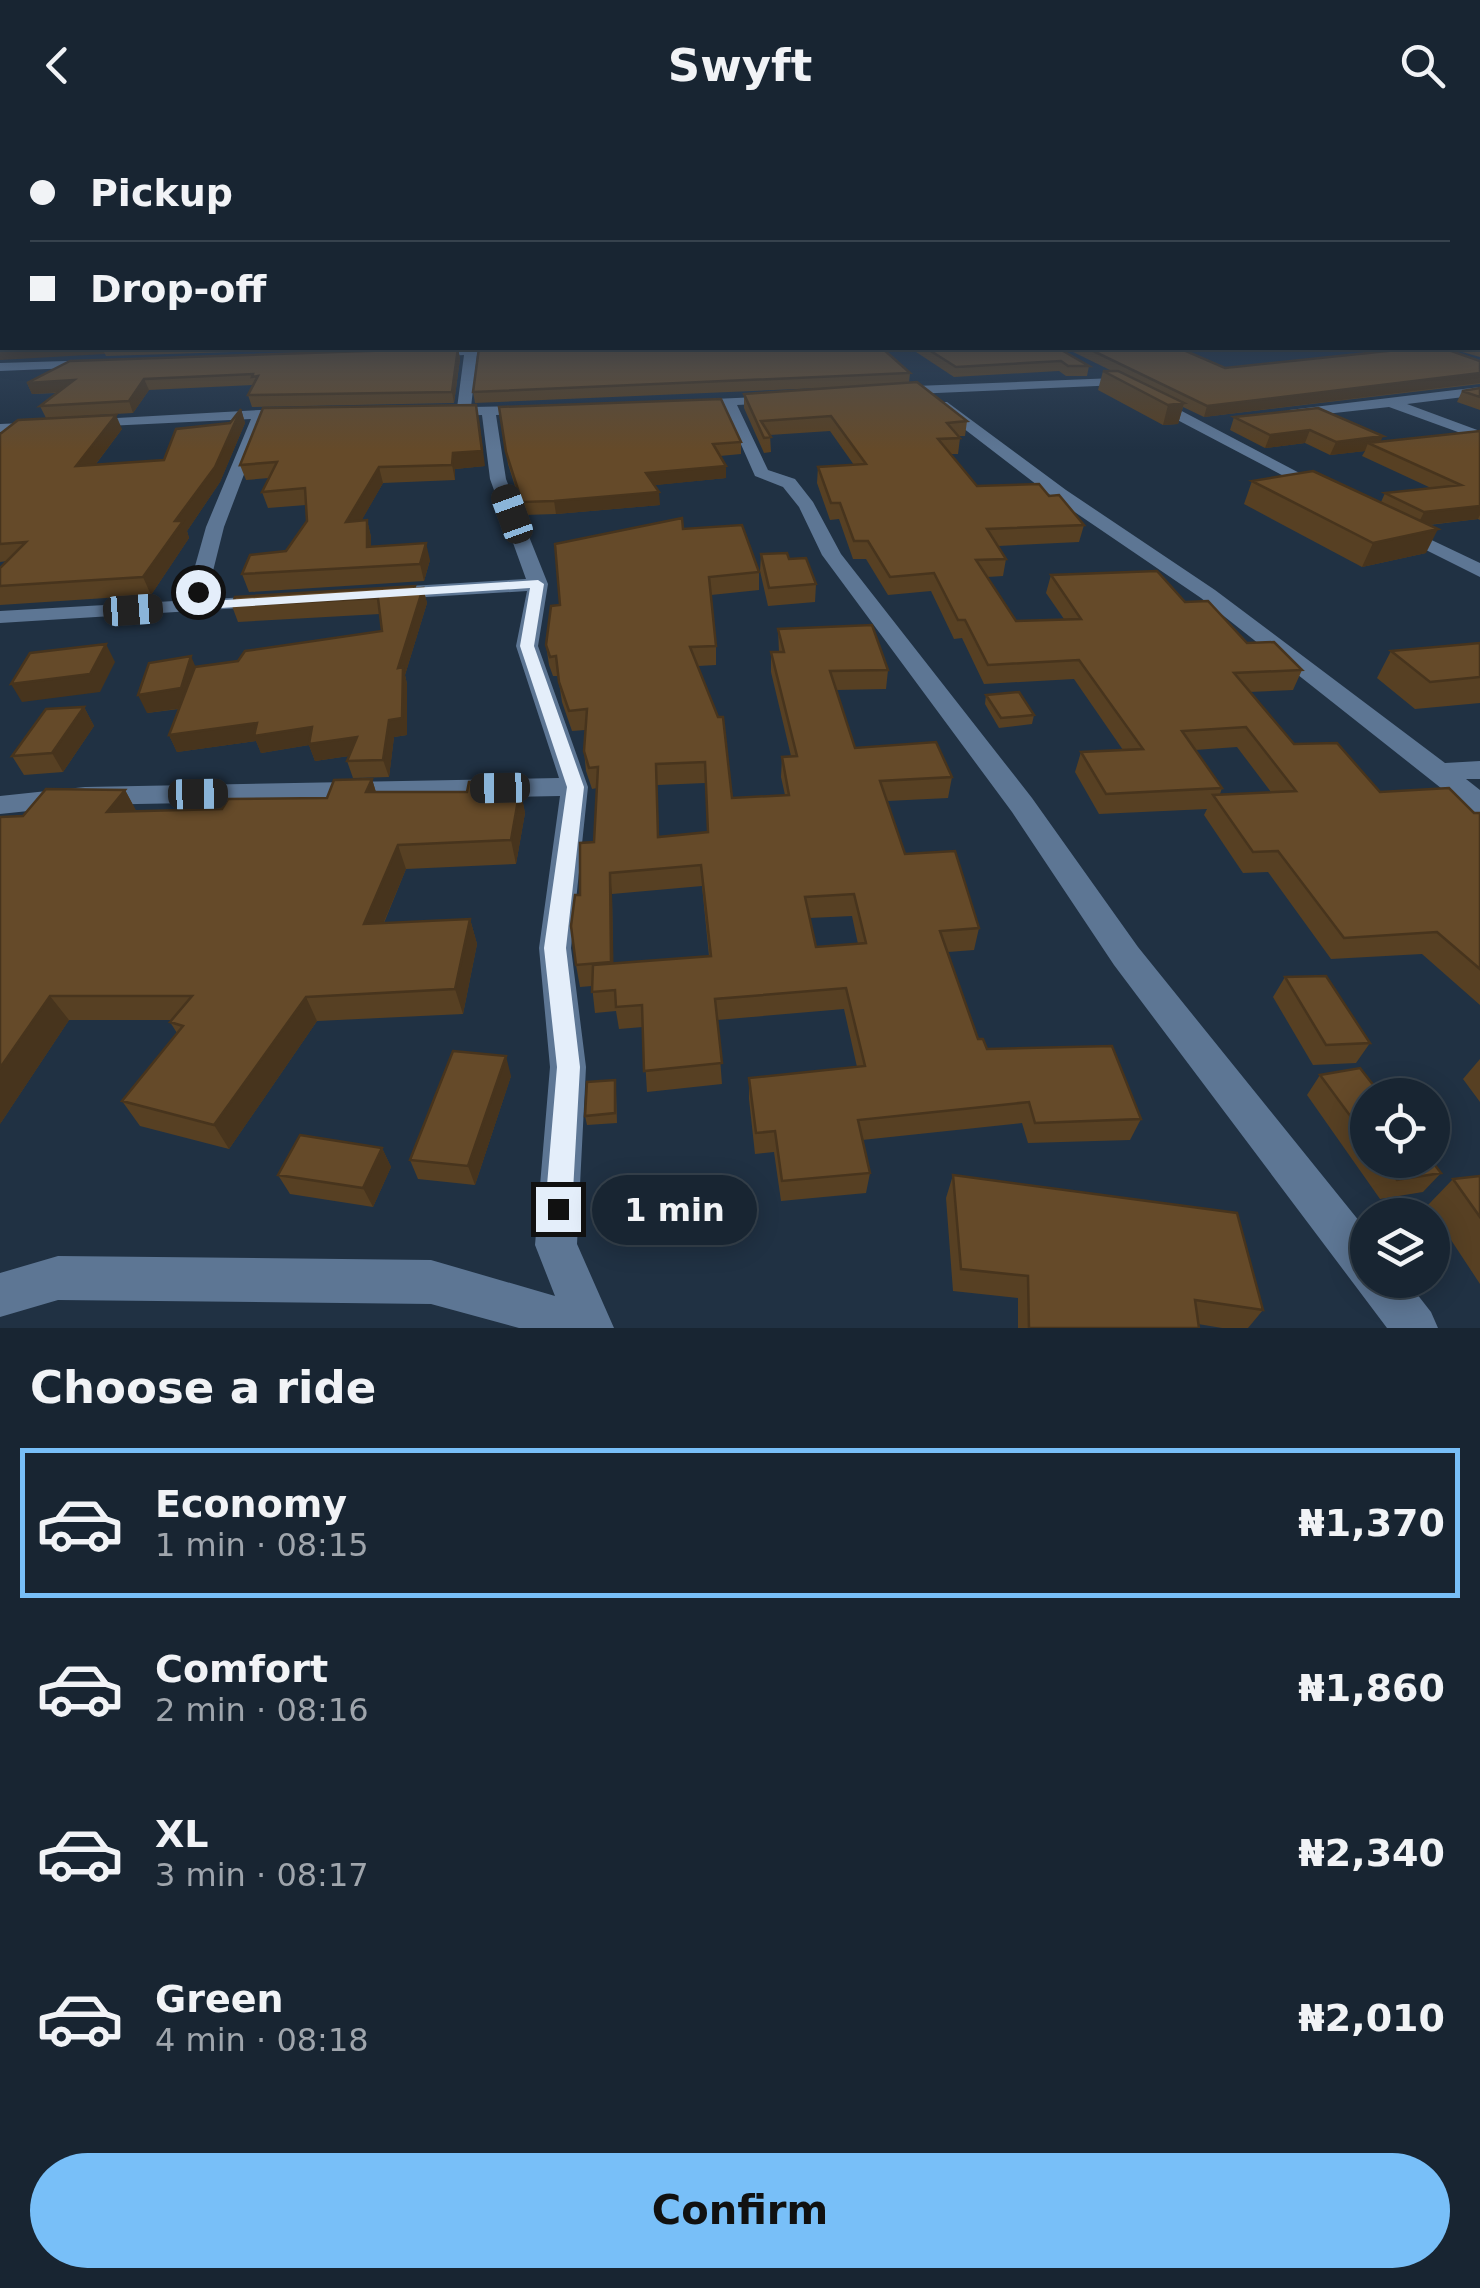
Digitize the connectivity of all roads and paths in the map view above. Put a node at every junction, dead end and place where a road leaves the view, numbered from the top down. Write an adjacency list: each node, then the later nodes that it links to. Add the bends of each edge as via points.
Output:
1 (500, 350): 2 (street)
2 (471, 351): 3 (street); 16 (street)
3 (414, 353)
4 (110, 362): 6 (street)
5 (1083, 365): 7 (street)
6 (0, 367)
7 (1115, 382): 8 (street); 22 (street)
8 (920, 388): 9 (street); 34 (street, via 1208,594)
9 (882, 391)
10 (1480, 391): 13 (street)
11 (787, 398): 12 (street)
12 (730, 402): 14 (street); 38 (street, via 761,472 789,483 807,506 832,555 1022,805 1126,956)
13 (1390, 403): 20 (street); 24 (street)
14 (674, 404)
15 (544, 409): 16 (street)
16 (476, 411): 17 (street); 28 (street)
17 (427, 412)
18 (315, 413): 19 (street)
19 (260, 414): 23 (street); 31 (street, via 215,527 198,592)
20 (1278, 416)
21 (1239, 421): 22 (street)
22 (1200, 426): 25 (street)
23 (0, 428)
24 (1480, 436)
25 (1340, 499)
26 (1392, 526): 27 (street)
27 (1480, 571)
28 (538, 584): 29 (street); 35 (street, via 527,646)
29 (368, 595)
30 (292, 600): 31 (street)
31 (205, 605): 32 (street)
32 (0, 617)
33 (1480, 770): 34 (street)
34 (1440, 772): 36 (street)
35 (576, 787): 37 (street, via 84,796); 42 (street, via 555,948 568,1067 556,1244)
36 (1480, 804)
37 (0, 805)
38 (1350, 1244)
39 (0, 1295): 41 (street, via 58,1278 431,1282)
40 (1392, 1298): 43 (street)
41 (579, 1328)
42 (590, 1328)
43 (1415, 1328)

